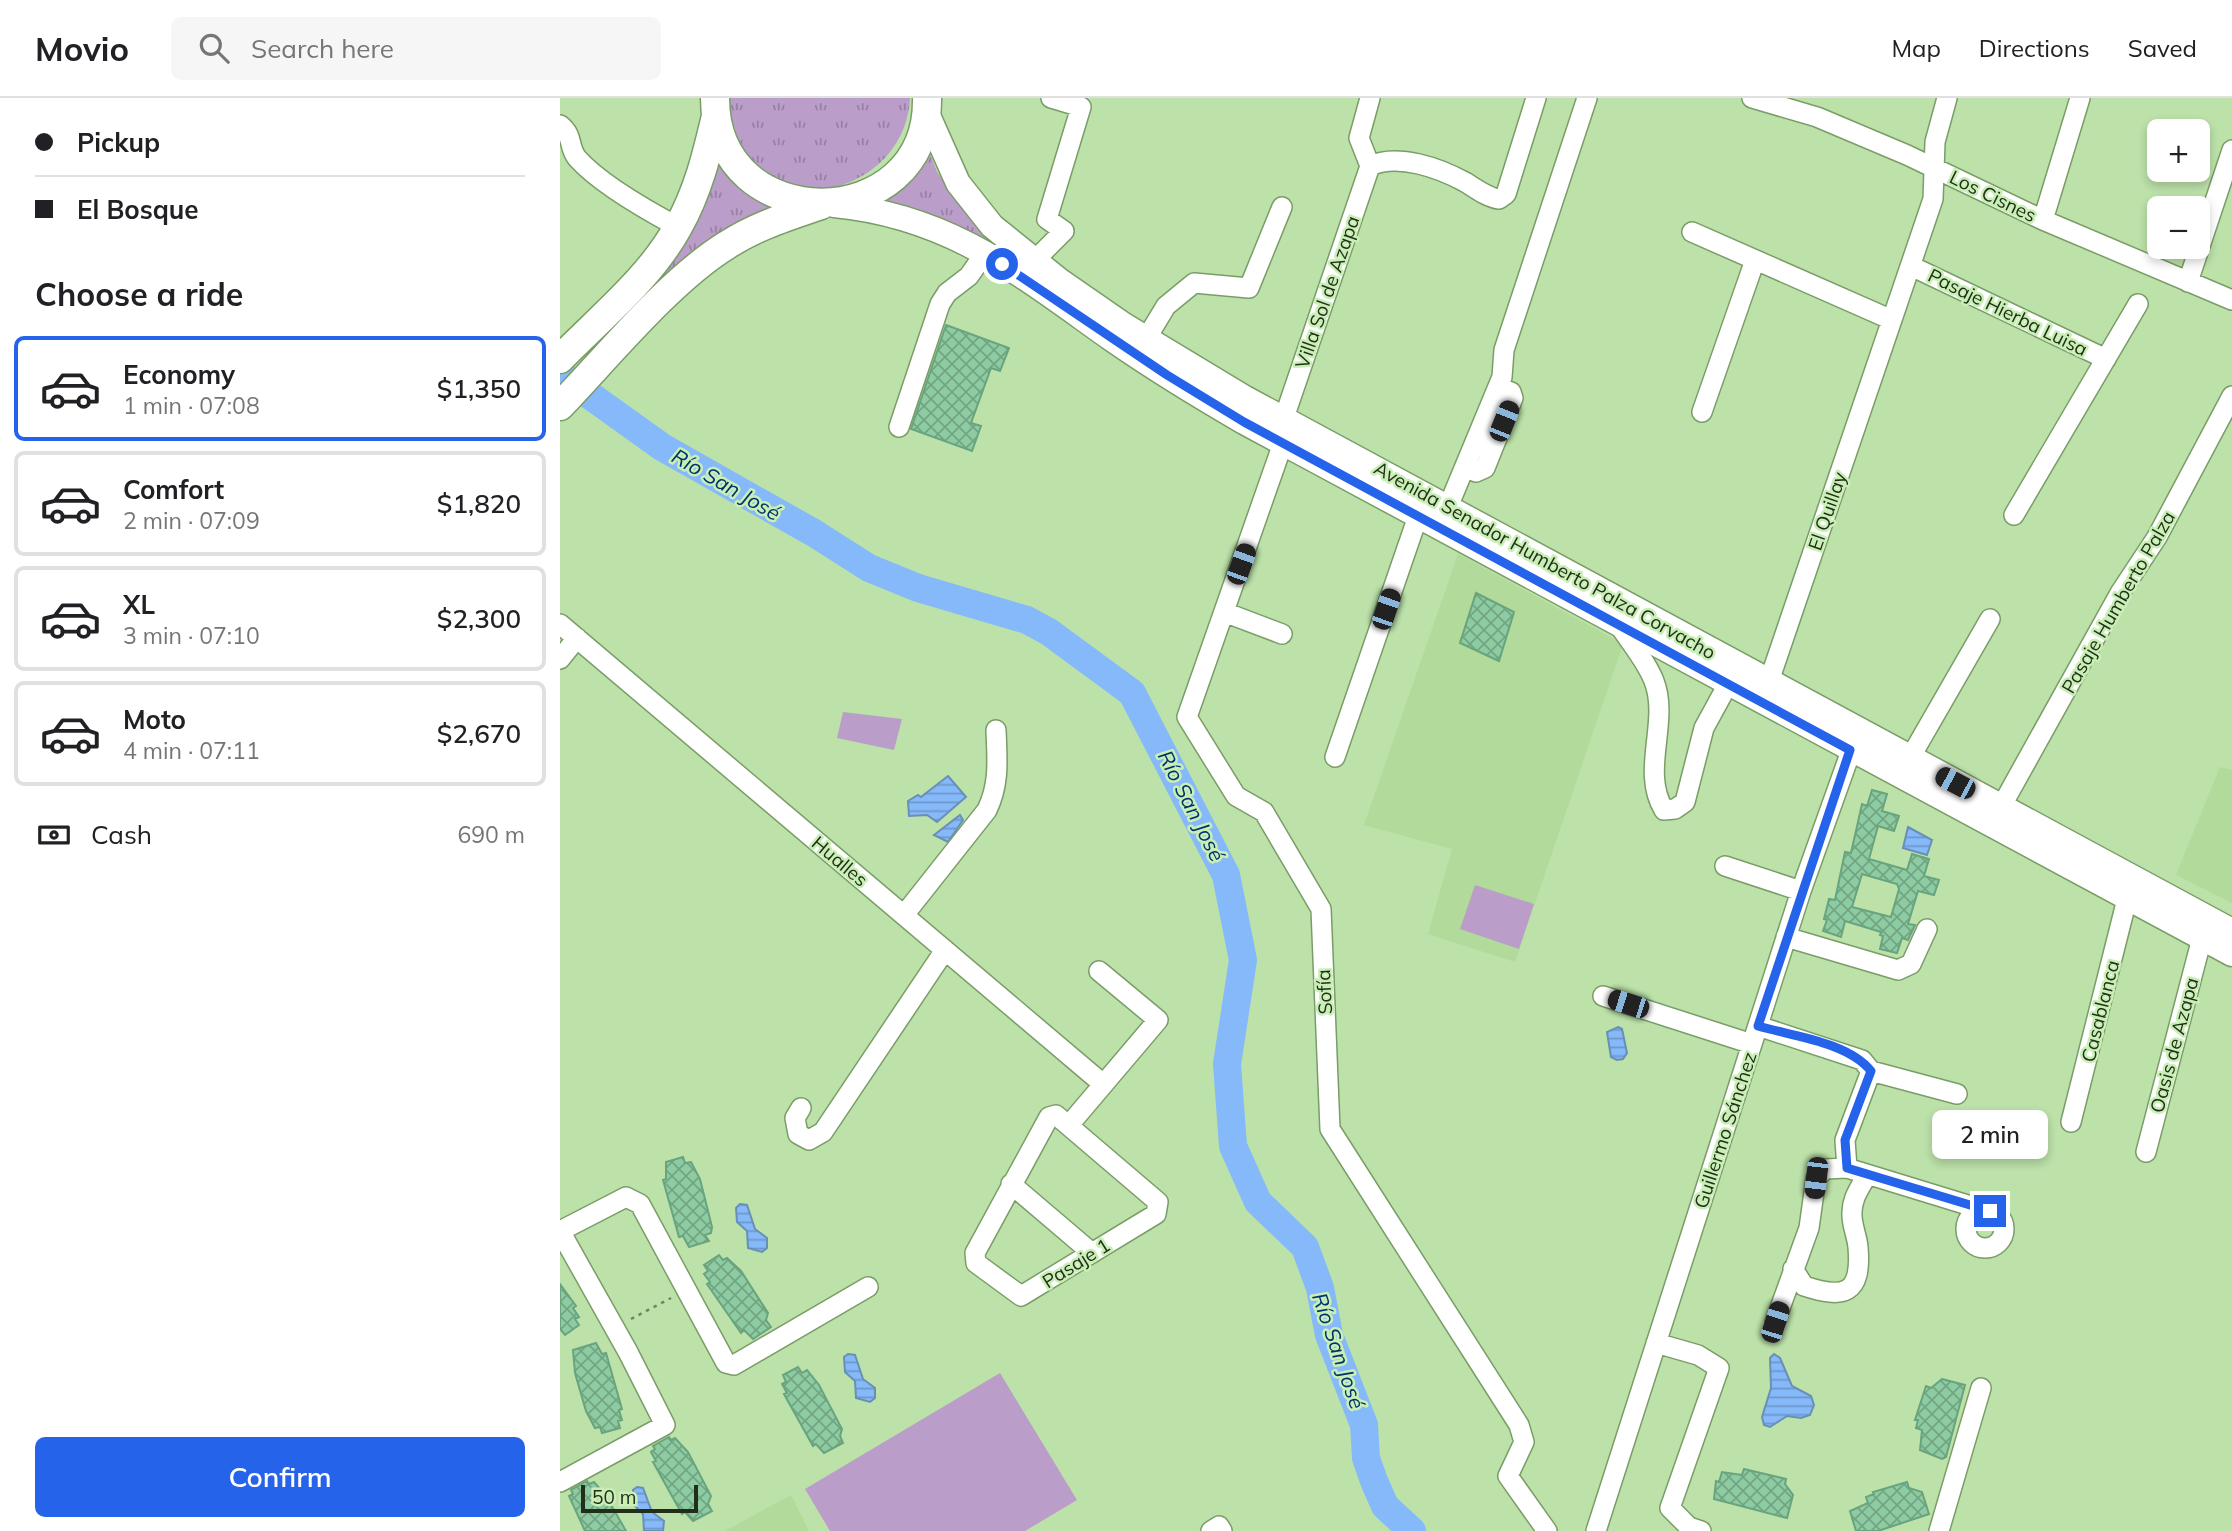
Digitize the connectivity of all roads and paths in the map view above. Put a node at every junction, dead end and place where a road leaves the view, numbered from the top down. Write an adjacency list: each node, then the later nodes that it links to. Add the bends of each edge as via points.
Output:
1 (1051, 98): 23 (street, via 1081,107 1047,219 1064,231)
2 (1370, 98): 14 (street, via 1359,138)
3 (1536, 98): 14 (street, via 1506,194 1499,199 1458,178 1401,160)
4 (1587, 98): 38 (street, via 1504,350 1506,362 1498,387)
5 (1752, 98): 11 (street, Los Cisnes)
6 (1793, 98): 11 (street)
7 (1947, 98): 15 (street, El Quillay, via 1935,142)
8 (2080, 98): 18 (street)
9 (928, 103): 16 (highway, via 913,152 895,175 871,192); 23 (main road, Avenida Senador Humberto Palza Corvacho, via 946,161 971,203)
10 (716, 107): 16 (highway, via 724,142 747,175 781,197); 19 (highway, via 698,184)
11 (1817, 117): 15 (street, Los Cisnes)
12 (560, 125): 19 (street, via 572,138 576,157 635,203)
13 (2232, 150): 25 (street)
14 (1370, 166): 35 (street, Villa Sol de Azapa)
15 (1935, 167): 18 (street, Los Cisnes); 24 (street, El Quillay, via 1933,199)
16 (825, 204): 21 (main road, Avenida Senador Humberto Palza Corvacho, via 914,219); 33 (highway, via 724,246 682,281)
17 (1282, 207): 29 (street, via 1249,288 1194,283 1166,306)
18 (2043, 220): 25 (street, Los Cisnes)
19 (678, 227): 30 (highway, via 647,269)
20 (1692, 232): 22 (street)
21 (985, 253): 36 (street, via 940,304); 37 (main road, Avenida Senador Humberto Palza Corvacho, via 1167,375)
22 (1755, 260): 28 (street); 34 (street)
23 (1034, 261): 29 (main road, Avenida Senador Humberto Palza Corvacho)
24 (1911, 266): 28 (street, El Quillay); 31 (street, Pasaje Hierba Luisa)
25 (2188, 282): 26 (street, Los Cisnes)
26 (2232, 300)
27 (2138, 304): 31 (street, Pasaje Hierba Luisa)
28 (1892, 320): 49 (street, El Quillay)
29 (1146, 338): 35 (main road, Avenida Senador Humberto Palza Corvacho)
30 (560, 359)
31 (2106, 359): 39 (street, Pasaje Hierba Luisa)
32 (2232, 396): 54 (street, Pasaje Humberto Palza, via 2157,537 2120,593)
33 (560, 406)
34 (1702, 412)
35 (1284, 418): 38 (main road, Avenida Senador Humberto Palza Corvacho)
36 (899, 427)
37 (1283, 443): 40 (main road, Avenida Senador Humberto Palza Corvacho); 41 (street, Sofía)
38 (1448, 507): 49 (main road, Avenida Senador Humberto Palza Corvacho)
39 (2014, 515)
40 (1418, 516): 44 (main road, Avenida Senador Humberto Palza Corvacho); 52 (street)
41 (1224, 612): 45 (street); 89 (street, Sofía, via 1188,717 1236,796 1264,812 1321,909 1330,1129 1519,1425 1524,1442 1508,1476)
42 (1990, 619): 53 (street)
43 (560, 624): 46 (street, Hualles)
44 (1619, 625): 48 (main road, Avenida Senador Humberto Palza Corvacho); 48 (street, via 1654,681 1658,707 1654,762 1657,798 1664,810 1685,802 1704,729)
45 (1282, 634)
46 (577, 638): 47 (street); 58 (street, Hualles)
47 (560, 659)
48 (1728, 684): 49 (main road, Avenida Senador Humberto Palza Corvacho)
49 (1765, 692): 51 (main road, Avenida Senador Humberto Palza Corvacho)
50 (996, 730): 58 (street, via 996,793)
51 (1854, 740): 53 (main road, Avenida Senador Humberto Palza Corvacho); 56 (street, Guillermo Sánchez); 57 (main road, Avenida Senador Humberto Palza Corvacho)
52 (1335, 757)
53 (1910, 758): 54 (main road, Avenida Senador Humberto Palza Corvacho)
54 (2001, 807): 60 (main road, Avenida Senador Humberto Palza Corvacho)
55 (1725, 866): 56 (street)
56 (1801, 891): 61 (street, Guillermo Sánchez)
57 (2127, 899): 62 (main road, Avenida Senador Humberto Palza Corvacho); 72 (street, Casablanca)
58 (904, 915): 63 (street, Hualles)
59 (1927, 929): 61 (street, via 1911,964 1898,970)
60 (2232, 931)
61 (1786, 937): 67 (street, Guillermo Sánchez)
62 (2202, 938): 64 (main road, Avenida Senador Humberto Palza Corvacho); 74 (street, Oasis de Azapa)
63 (945, 950): 69 (street, Hualles); 71 (street, via 823,1132 808,1140 798,1134 795,1118)
64 (2232, 954)
65 (1099, 971): 69 (street, via 1158,1020)
66 (1603, 996): 67 (street)
67 (1755, 1035): 68 (street, via 1851,1055); 86 (street, Guillermo Sánchez)
68 (1871, 1071): 70 (street); 75 (street, via 1845,1140)
69 (1103, 1084): 73 (street)
70 (1957, 1094)
71 (801, 1108)
72 (2071, 1122)
73 (1069, 1125): 77 (street, Pasaje 1, via 1056,1115 1049,1117); 80 (street, Pasaje 1, via 1159,1206 1156,1214)
74 (2146, 1152)
75 (1847, 1168): 76 (street); 81 (street, via 1825,1169 1816,1178 1809,1228)
76 (1867, 1175): 78 (street); 81 (street, via 1854,1198 1851,1216 1858,1245 1857,1278 1846,1291 1833,1295 1804,1286)
77 (1011, 1184): 80 (street); 80 (street, Pasaje 1, via 975,1253 976,1263 1025,1295)
78 (1984, 1210)
79 (561, 1230): 83 (street, via 626,1197 640,1204); 85 (street)
80 (1092, 1253)
81 (1793, 1269): 84 (street)
82 (868, 1287): 83 (street, via 734,1365 726,1363)
83 (686, 1290): 85 (path)
84 (1775, 1322)
85 (615, 1328): 88 (street, via 665,1425)
86 (1656, 1343): 90 (street, Guillermo Sánchez); 91 (street, via 1698,1355 1719,1368 1670,1508 1689,1527)
87 (1981, 1388): 92 (street)
88 (560, 1482)
89 (1546, 1531)
90 (1596, 1531)
91 (1700, 1531)
92 (1939, 1531)

